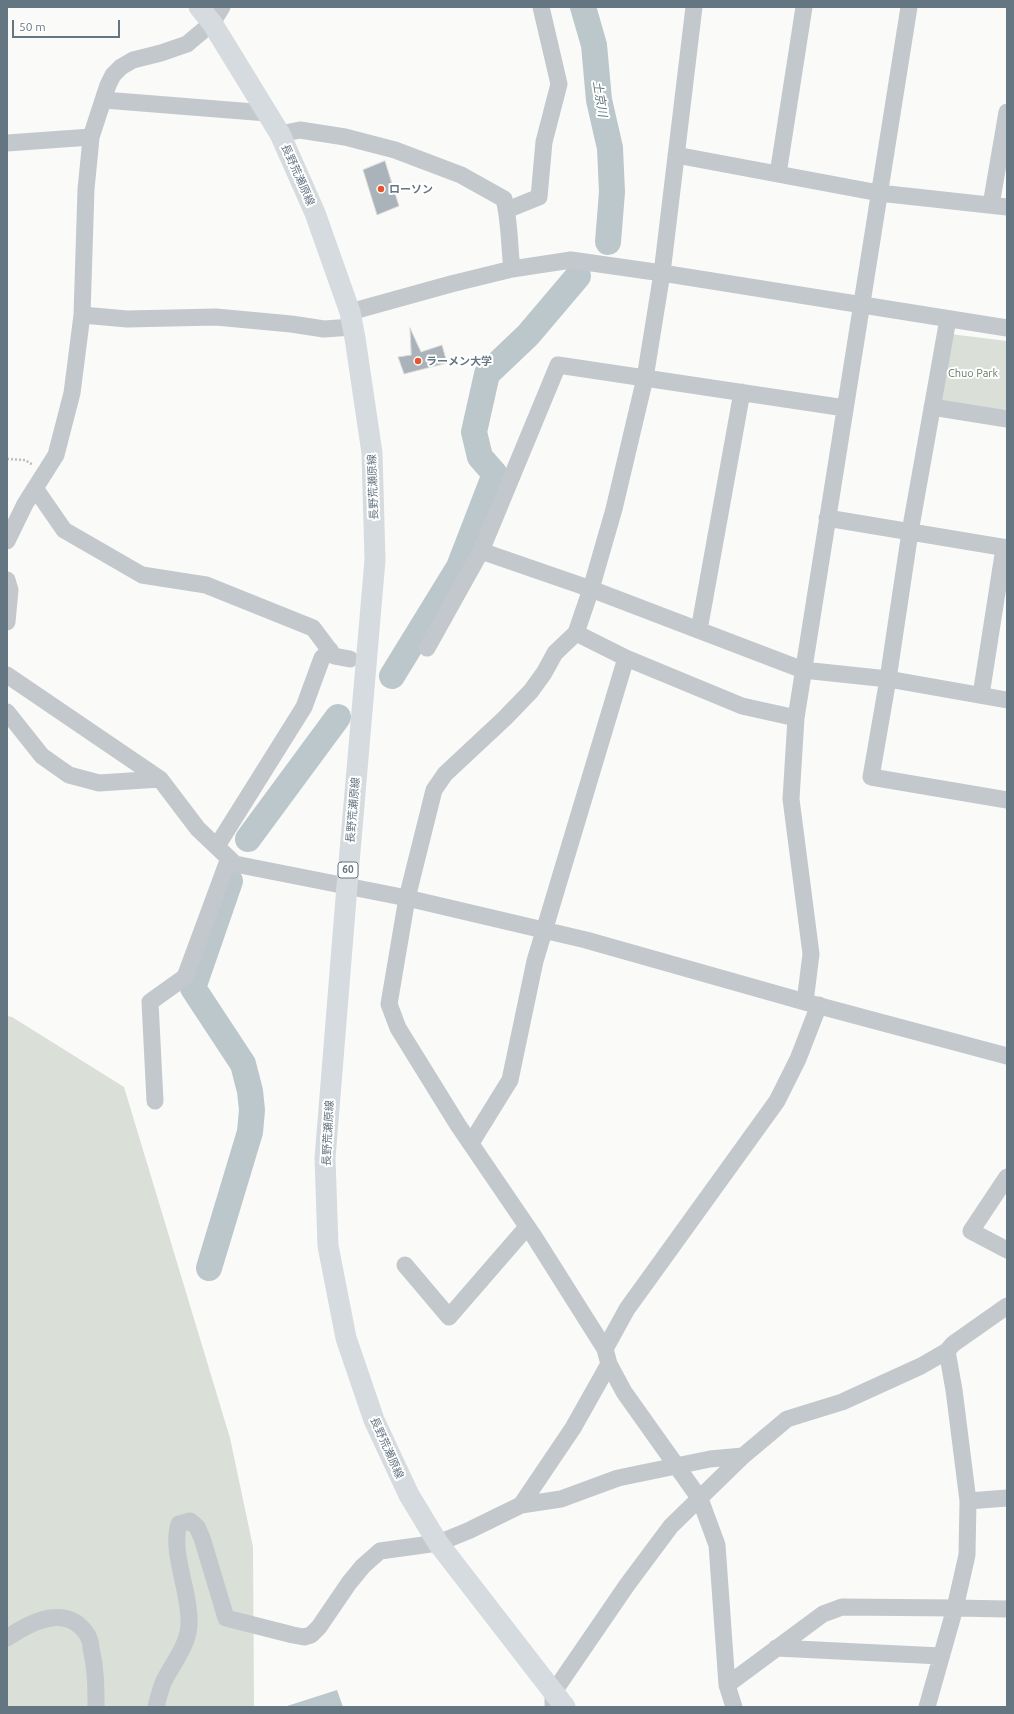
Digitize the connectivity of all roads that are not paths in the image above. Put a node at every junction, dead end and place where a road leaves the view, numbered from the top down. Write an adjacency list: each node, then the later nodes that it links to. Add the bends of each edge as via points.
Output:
1 (199, 7): 6 (main road, 長野荒瀬原線 / 60)
2 (541, 7): 17 (street, via 559,84 544,142 539,197)
3 (694, 7): 13 (street)
4 (804, 7): 14 (street)
5 (909, 7): 15 (street)
6 (217, 15): 7 (street, via 187,44 133,60 121,67 113,75); 9 (main road, 長野荒瀬原線 / 60)
7 (104, 100): 9 (street); 11 (street)
8 (1007, 112): 16 (street)
9 (267, 113): 10 (main road, 長野荒瀬原線 / 60)
10 (280, 134): 17 (street, via 300,130 345,137 395,150 461,176 504,199); 23 (main road, 長野荒瀬原線 / 60, via 315,213)
11 (91, 137): 12 (street); 21 (street, via 86,189)
12 (7, 143)
13 (676, 155): 14 (street); 19 (street)
14 (778, 174): 15 (street)
15 (879, 193): 16 (street); 20 (street)
16 (999, 206)
17 (507, 210): 18 (street)
18 (512, 269): 19 (street, via 571,260); 23 (street, via 451,284)
19 (662, 272): 20 (street); 25 (street)
20 (862, 305): 22 (street); 28 (street)
21 (82, 315): 23 (street, via 127,319 216,317 324,329); 30 (street, via 72,393 56,455)
22 (948, 318): 24 (street); 27 (street)
23 (351, 320): 55 (main road, 長野荒瀬原線 / 60, via 372,453 375,560)
24 (1007, 328)
25 (645, 378): 26 (street); 35 (street, via 558,364); 37 (street, via 614,509)
26 (742, 392): 28 (street); 39 (street)
27 (932, 407): 29 (street); 32 (street)
28 (845, 408): 31 (street)
29 (1007, 419)
30 (35, 488): 33 (street); 42 (street, via 64,530 142,575 206,585 313,628)
31 (827, 518): 32 (street); 45 (street)
32 (910, 532): 34 (street); 47 (street)
33 (7, 541)
34 (1005, 548): 48 (street)
35 (481, 551): 37 (street); 41 (street)
36 (7, 580): 38 (street, via 10,590)
37 (591, 589): 39 (street); 40 (street)
38 (7, 622)
39 (699, 630): 45 (street)
40 (576, 633): 43 (street); 56 (street, via 555,653 531,691 445,774 434,790)
41 (427, 648)
42 (330, 650): 44 (street, via 334,656); 54 (street, via 322,658 304,707)
43 (626, 658): 51 (street, via 742,706); 57 (street)
44 (350, 659)
45 (803, 670): 47 (street); 51 (street)
46 (7, 675): 52 (street)
47 (888, 679): 48 (street); 53 (street, via 871,777)
48 (981, 695): 49 (street)
49 (1007, 700)
50 (7, 712): 52 (street, via 42,756 69,775 99,783)
51 (796, 718): 58 (street, via 791,799 811,954)
52 (160, 779): 54 (street, via 198,828)
53 (1007, 800)
54 (223, 852): 55 (street, via 235,864); 60 (street, via 185,977 150,1002)
55 (347, 886): 56 (street); 75 (main road, 長野荒瀬原線 / 60, via 325,1158 328,1246 346,1338 374,1420 408,1495)
56 (407, 898): 57 (street); 61 (street, via 389,1004 398,1028)
57 (545, 930): 58 (street); 61 (street, via 535,961 510,1080)
58 (812, 1004): 59 (street); 68 (street, via 798,1059 777,1101 627,1310)
59 (1007, 1056)
60 (154, 1101)
61 (470, 1143): 63 (street)
62 (1007, 1177): 64 (street, via 971,1231)
63 (527, 1227): 65 (street, via 450,1317); 68 (street)
64 (1007, 1250)
65 (404, 1266)
66 (1007, 1306): 67 (street)
67 (947, 1350): 69 (street, via 921,1366 842,1402 787,1419); 73 (street)
68 (607, 1356): 70 (street, via 624,1392); 74 (street, via 573,1428)
69 (743, 1456): 70 (street); 72 (street)
70 (677, 1466): 72 (street); 74 (street, via 618,1478 561,1499)
71 (1007, 1498): 73 (street)
72 (700, 1499): 81 (street, via 717,1545); 82 (street, via 671,1526 628,1585)
73 (968, 1501): 76 (street, via 967,1555)
74 (521, 1505): 75 (street)
75 (438, 1543): 82 (main road, 長野荒瀬原線 / 60); 84 (street, via 380,1551 349,1583 320,1627 311,1635 304,1637 226,1618 197,1527 190,1521 179,1524 177,1545 189,1625 182,1650 162,1684)
76 (955, 1608): 77 (street); 79 (street, via 842,1607 823,1614); 80 (street)
77 (1007, 1609)
78 (7, 1638): 83 (street, via 41,1619 58,1618 75,1622 89,1637 96,1670)
79 (776, 1648): 80 (street); 81 (street)
80 (942, 1656): 86 (street)
81 (727, 1685): 85 (street)
82 (557, 1702)
83 (96, 1707)
84 (156, 1707)
85 (734, 1707)
86 (927, 1707)

